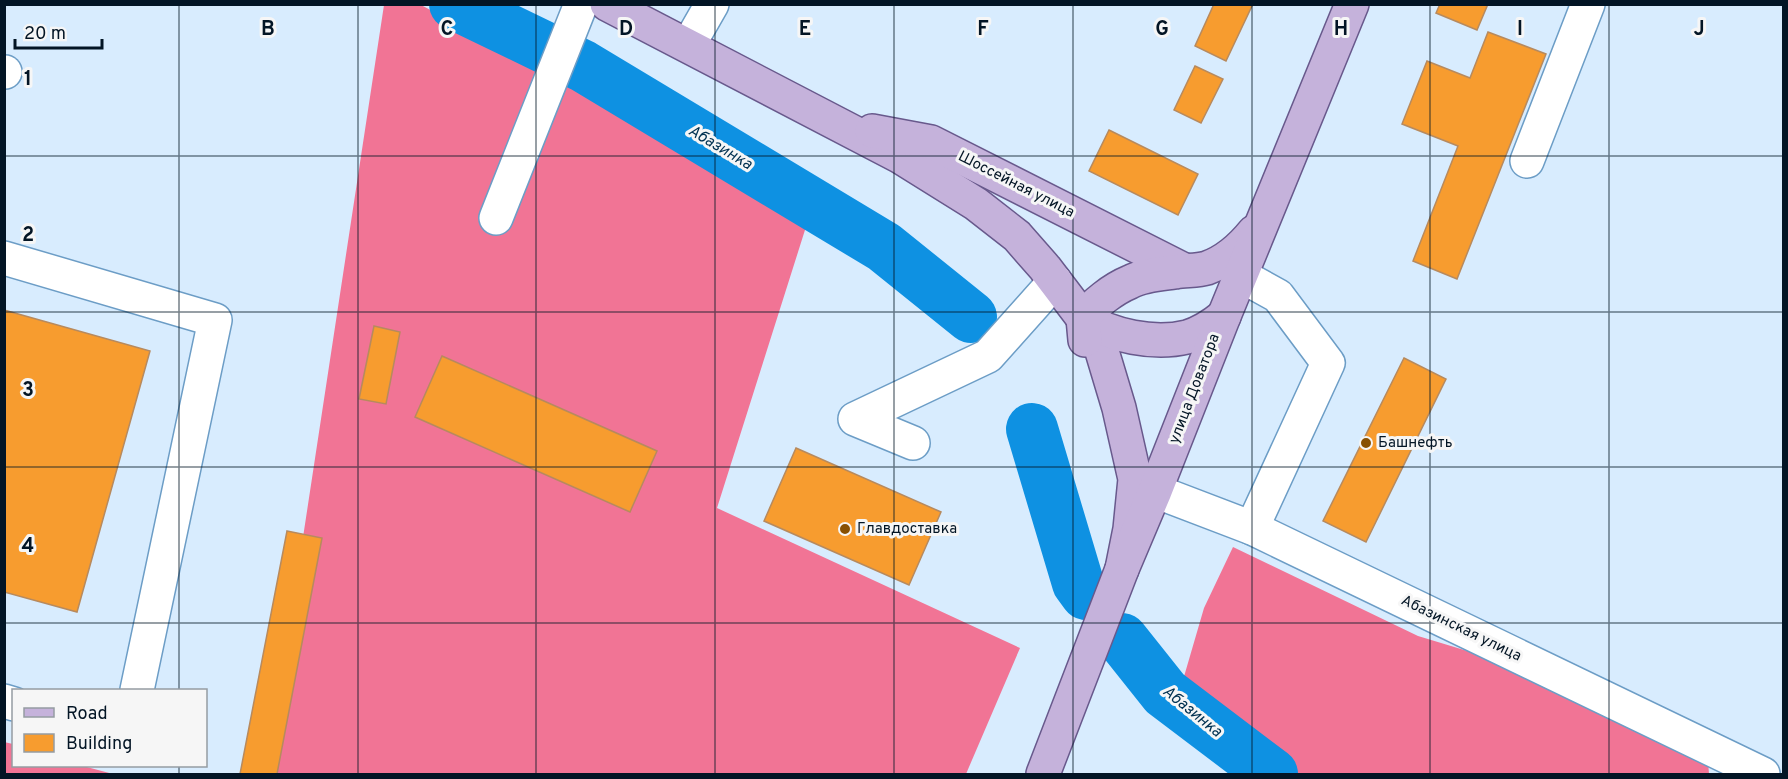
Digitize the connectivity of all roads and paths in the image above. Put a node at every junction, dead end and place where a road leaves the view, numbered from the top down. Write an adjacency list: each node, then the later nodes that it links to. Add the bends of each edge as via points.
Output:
1 (580, 4): 10 (street)
2 (608, 4): 8 (main road, Шоссейная улица)
3 (628, 4): 7 (main road, Шоссейная улица)
4 (712, 4): 7 (street)
5 (1352, 4): 11 (main road, улица Доватора)
6 (1588, 4): 9 (street)
7 (692, 39): 8 (main road, Шоссейная улица, via 817,106)
8 (839, 124): 13 (main road, Шоссейная улица, via 931,142); 15 (main road, Шоссейная улица, via 976,204 1017,236)
9 (1527, 161)
10 (496, 218)
11 (1264, 222): 13 (main road, via 1223,261 1204,269); 14 (main road, улица Доватора)
12 (4, 258): 22 (street, via 215,320)
13 (1184, 270): 17 (main road, via 1130,281)
14 (1240, 275): 16 (main road, улица Доватора); 20 (street, via 1278,296 1328,363)
15 (1055, 281): 17 (main road, Шоссейная улица); 18 (street, via 988,356 855,418)
16 (1224, 316): 17 (main road, via 1212,327 1187,337 1160,339 1111,333); 19 (main road, улица Доватора)
17 (1083, 318): 21 (main road, via 1113,453)
18 (913, 443)
19 (1155, 491): 20 (street, Абазинская улица); 21 (main road, улица Доватора)
20 (1252, 528): 24 (street, Абазинская улица)
21 (1122, 569): 23 (main road, улица Доватора)
22 (136, 689)
23 (1042, 774)
24 (1762, 774)

